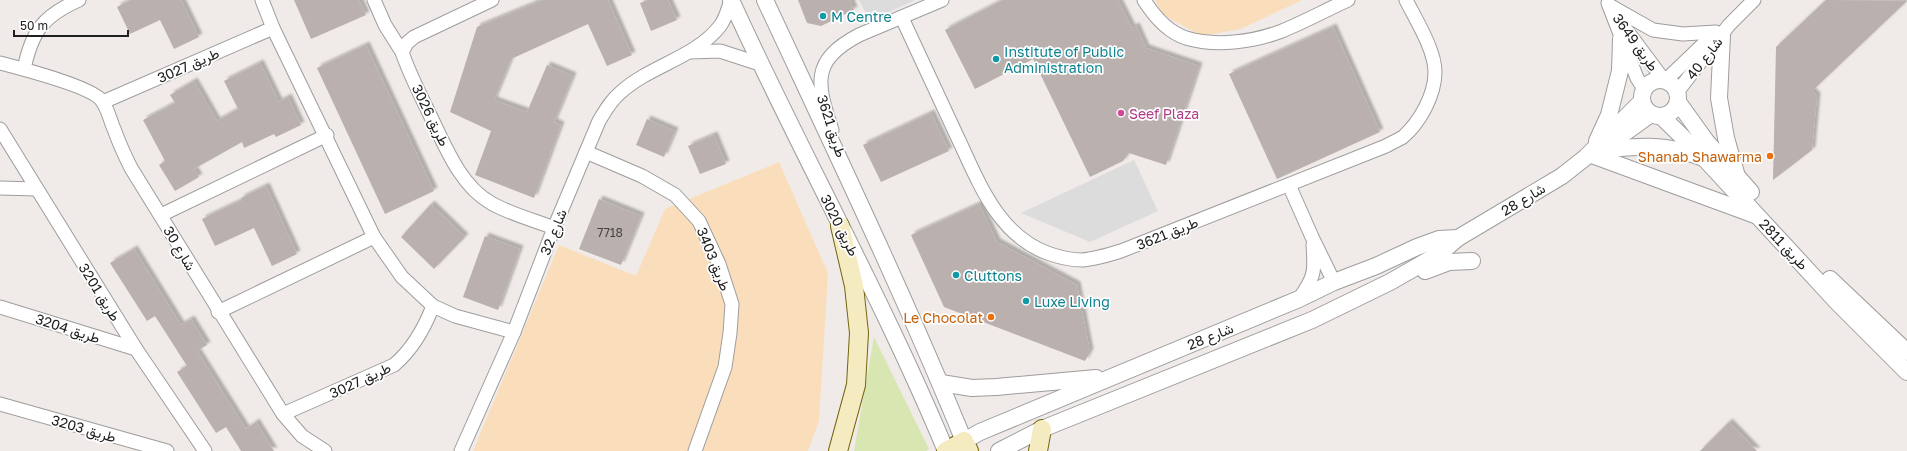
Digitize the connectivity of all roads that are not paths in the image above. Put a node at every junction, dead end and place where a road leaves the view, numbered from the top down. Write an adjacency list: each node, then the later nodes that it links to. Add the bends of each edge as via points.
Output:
1 (79, 0): 21 (street, via 49,16 36,31 28,49)
2 (262, 0): 14 (street)
3 (374, 0): 17 (street, طريق 3026, via 385,25)
4 (492, 0): 17 (street, via 414,37)
5 (731, 0): 18 (street, via 721,25); 20 (street, طريق 3020)
6 (765, 0): 32 (street, طريق 3020)
7 (942, 0): 13 (street, طريق 3621)
8 (1144, 0): 9 (street, via 1156,17 1172,31 1186,38 1215,43 1252,40 1281,31)
9 (1348, 0)
10 (1406, 0): 33 (street, طريق 3621, via 1431,51 1435,71 1426,107 1402,137 1386,146)
11 (1754, 0): 15 (street, شارع 40)
12 (1607, 3): 15 (street, via 1653,30 1683,34); 16 (street, طريق 3649); 22 (street, طريق 3649)
13 (902, 18): 32 (street, طريق 3621, via 846,42 831,54 822,71 820,89); 33 (street, طريق 3621, via 980,186 997,214 1010,229 1036,249 1081,260 1102,257)
14 (273, 28): 24 (street, طريق 3027); 27 (street)
15 (1722, 31): 22 (street, شارع 40); 31 (street, via 1719,98 1726,138)
16 (1622, 39): 23 (street, طريق 3649); 29 (street, via 1620,71 1609,115)
17 (402, 52): 39 (street, طريق 3026, via 444,144 464,178 492,203)
18 (690, 52): 20 (street, via 720,51); 28 (street, شارع 32, via 620,92 607,106)
19 (0, 63): 21 (street)
20 (760, 64): 38 (street, طريق 3020)
21 (24, 69): 24 (street, via 87,91)
22 (1671, 88): 23 (street, via 1656,80 1649,83); 25 (street, via 1672,112); 31 (street, طريق 2811, via 1706,141)
23 (1643, 95): 25 (street, via 1647,110); 29 (street, شارع 28)
24 (103, 102): 36 (street, شارع 30, via 124,154)
25 (1656, 115): 29 (street, شارع 28); 30 (street, طريق 2811)
26 (0, 129): 35 (street, طريق 3201)
27 (327, 136): 36 (street); 40 (street)
28 (586, 152): 39 (street, شارع 32); 65 (street, طريق 3403, via 642,176 675,195 699,221 719,264 732,304 730,333 725,367)
29 (1592, 153): 30 (street, via 1648,146 1670,148); 37 (street); 42 (street, شارع 28, via 1540,190)
30 (1704, 158): 37 (street, طريق 2811)
31 (1738, 178): 53 (street, طريق 2811, via 1822,271)
32 (851, 185): 56 (street, طريق 3020)
33 (1289, 185): 41 (street)
34 (0, 188): 35 (street)
35 (36, 189): 52 (street, طريق 3201)
36 (161, 215): 49 (street, شارع 30)
37 (1759, 217): 54 (street, طريق 2811, via 1837,302)
38 (840, 226): 66 (main road, via 854,286 859,333 856,385); 67 (street, طريق 3020, via 905,357)
39 (554, 228): 51 (street, شارع 32)
40 (374, 237): 48 (street, via 402,277); 49 (street)
41 (1312, 237): 44 (street); 46 (street, via 1314,274)
42 (1458, 238): 44 (street, شارع 28, via 1428,242); 45 (street, شارع 28, via 1439,254)
43 (1472, 261): 45 (street, via 1449,262)
44 (1334, 282): 46 (street, شارع 28); 50 (street, via 1325,302)
45 (1390, 282): 50 (street, شارع 28)
46 (1299, 299): 55 (street, شارع 28)
47 (0, 306): 52 (street, طريق 3204)
48 (433, 306): 51 (street, via 455,316); 58 (street, طريق 3027, via 415,342 406,355 394,365)
49 (218, 312): 58 (street, شارع 30)
50 (1312, 320): 59 (street, شارع 28)
51 (514, 332): 64 (street, شارع 32)
52 (136, 349): 62 (street, طريق 3201)
53 (1907, 352)
54 (1907, 372)
55 (1111, 377): 56 (street, via 972,388); 60 (street, شارع 28, via 980,432)
56 (941, 383): 60 (street, طريق 3020)
57 (0, 404): 61 (street, طريق 3203)
58 (283, 414): 63 (street, شارع 30, via 302,436)
59 (1042, 429): 68 (street, شارع 28); 69 (main road)
60 (966, 446): 67 (main road)
61 (167, 451)
62 (205, 451)
63 (325, 451)
64 (461, 451)
65 (695, 451)
66 (838, 451)
67 (946, 451)
68 (999, 451)
69 (1038, 451)

